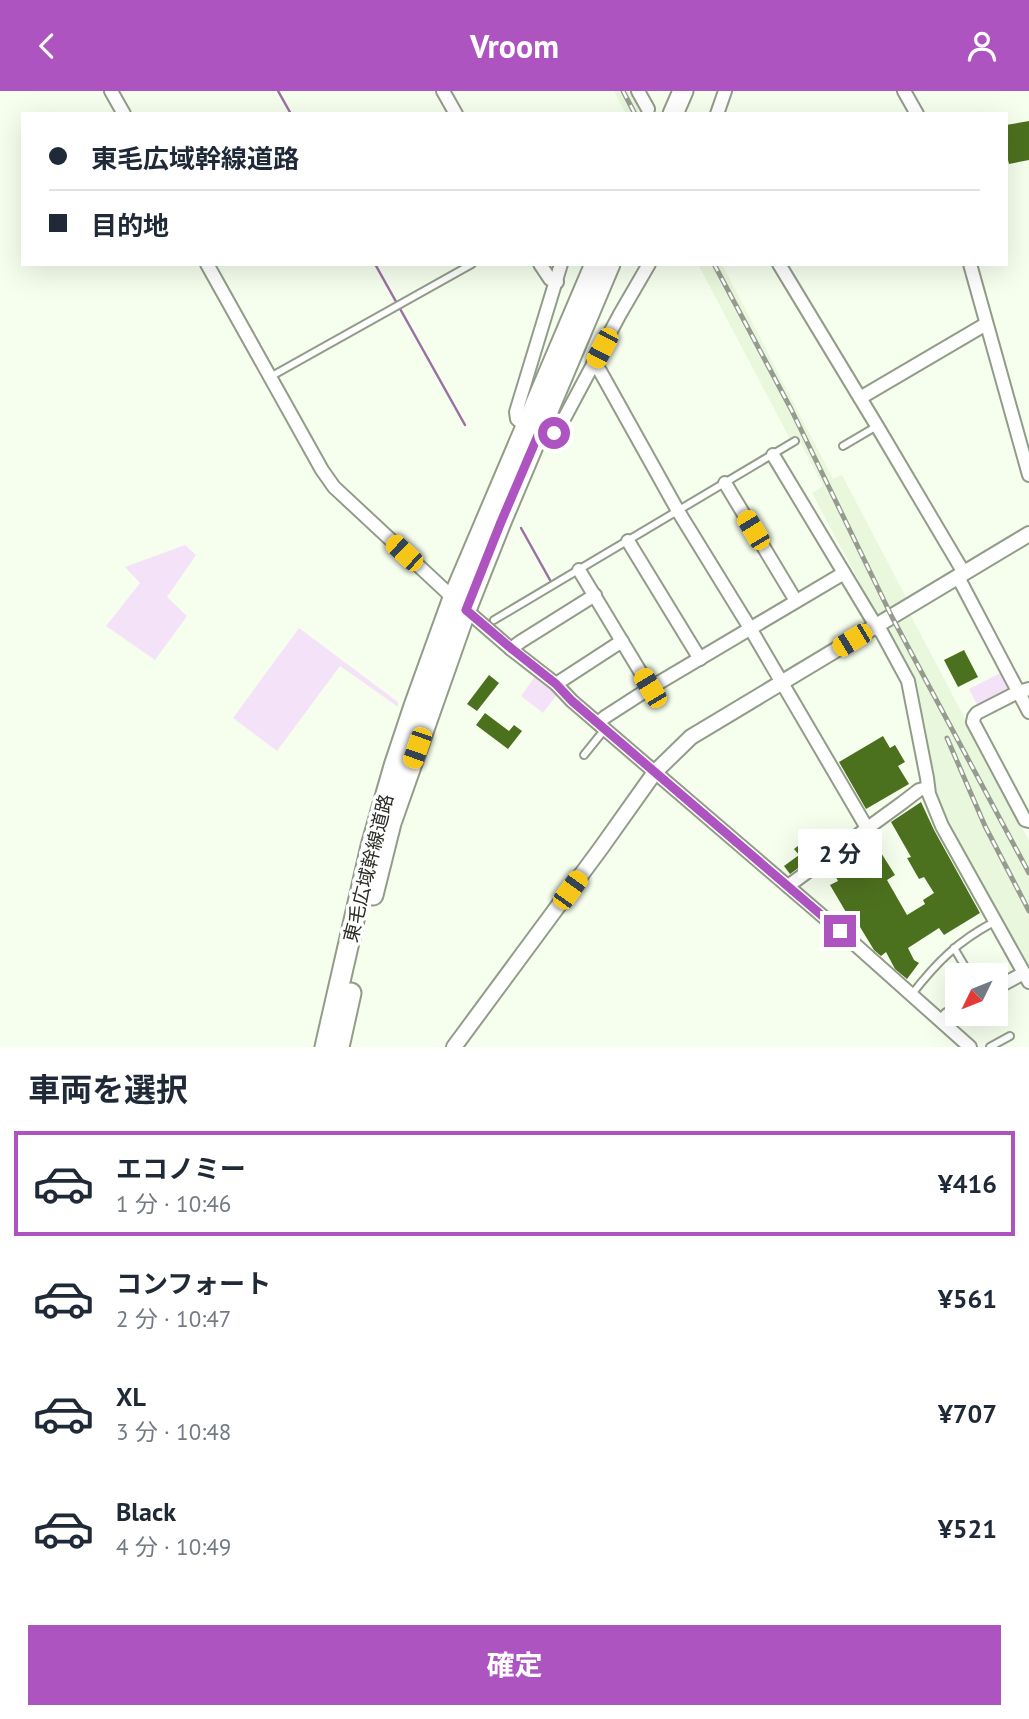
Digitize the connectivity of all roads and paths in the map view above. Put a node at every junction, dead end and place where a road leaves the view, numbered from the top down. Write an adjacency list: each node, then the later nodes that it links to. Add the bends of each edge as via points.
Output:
1 (111, 91): 9 (street)
2 (443, 91): 10 (street)
3 (638, 91): 8 (street)
4 (668, 91): 8 (highway)
5 (683, 91): 11 (highway)
6 (725, 91): 12 (street)
7 (904, 91): 13 (street)
8 (654, 111)
9 (123, 112)
10 (455, 112)
11 (674, 112)
12 (718, 112)
13 (916, 112)
14 (208, 266): 26 (street)
15 (468, 266): 26 (lane)
16 (541, 266): 23 (street)
17 (561, 266): 23 (street)
18 (594, 266): 30 (highway, 東毛広域幹線道路)
19 (609, 266): 30 (highway, 東毛広域幹線道路)
20 (648, 266): 25 (street)
21 (780, 266): 27 (street)
22 (971, 266): 24 (street)
23 (557, 282): 30 (street, via 516,412 517,419)
24 (986, 324): 27 (street); 29 (street)
25 (593, 364): 30 (street, via 558,430 551,435); 36 (street)
26 (270, 377): 44 (street, via 334,487)
27 (860, 398): 28 (street)
28 (877, 426): 32 (lane); 41 (street)
29 (1023, 429): 34 (street)
30 (533, 430): 44 (highway, 東毛広域幹線道路, via 501,522)
31 (795, 441): 33 (lane)
32 (843, 446)
33 (772, 455): 35 (lane); 40 (street)
34 (1029, 475)
35 (725, 483): 36 (lane); 43 (street)
36 (678, 511): 38 (lane); 47 (street)
37 (1029, 534): 41 (street)
38 (628, 541): 39 (lane); 50 (street)
39 (579, 570): 42 (street); 45 (lane)
40 (844, 573): 43 (street); 46 (street)
41 (961, 575): 46 (street); 54 (street)
42 (594, 594): 48 (street); 49 (street)
43 (796, 601): 47 (street)
44 (460, 604): 49 (street); 72 (highway, 東毛広域幹線道路, via 414,706 371,846); 73 (highway, 東毛広域幹線道路, via 391,823)
45 (494, 621)
46 (876, 626): 51 (street); 59 (street, via 908,681)
47 (750, 628): 50 (street); 51 (street)
48 (622, 641): 52 (street); 53 (street)
49 (512, 649): 52 (street)
50 (699, 660): 53 (street)
51 (781, 683): 58 (street, via 691,737); 61 (street)
52 (556, 684): 56 (street)
53 (650, 688): 56 (street, via 605,717)
54 (1023, 690): 55 (street); 60 (street, via 977,713 973,722)
55 (1029, 712)
56 (602, 726): 57 (lane); 58 (street)
57 (584, 755)
58 (655, 772): 62 (street); 74 (street)
59 (928, 788): 61 (street); 63 (street, via 939,820)
60 (1029, 821)
61 (867, 828): 62 (street)
62 (788, 886): 68 (street)
63 (996, 921): 64 (lane); 66 (street)
64 (954, 948): 65 (lane); 68 (lane)
65 (963, 963)
66 (1026, 978): 67 (street)
67 (1008, 984)
68 (912, 994): 70 (street)
69 (945, 1017): 70 (street)
70 (942, 1021): 75 (street)
71 (1010, 1036): 76 (lane)
72 (325, 1047)
73 (339, 1047)
74 (454, 1047)
75 (970, 1047)
76 (990, 1047)

